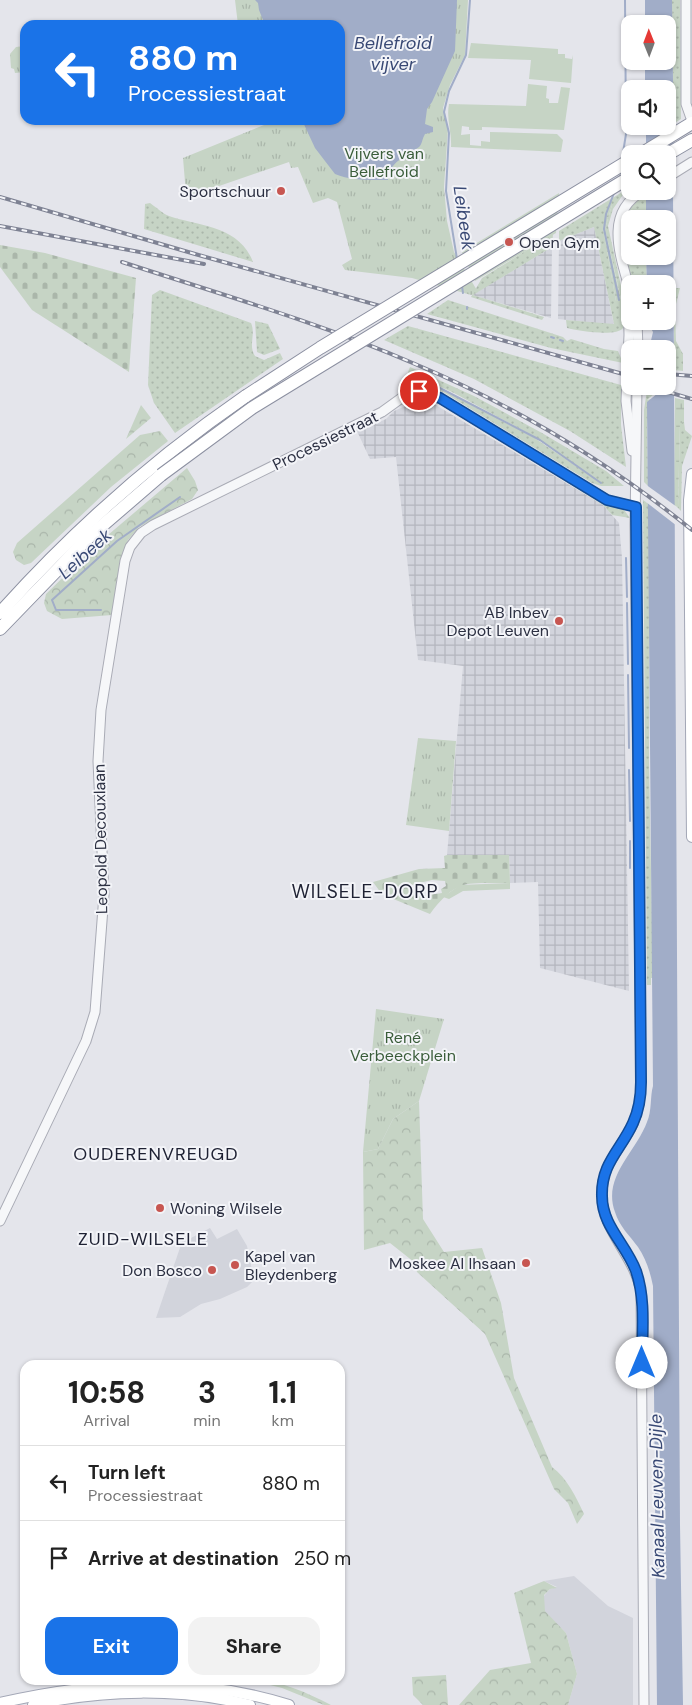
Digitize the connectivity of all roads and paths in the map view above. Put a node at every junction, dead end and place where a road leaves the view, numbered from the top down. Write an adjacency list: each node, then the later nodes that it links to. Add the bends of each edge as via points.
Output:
1 (686, 0): 2 (street, via 686,104)
2 (692, 122): 4 (highway)
3 (692, 140): 5 (highway)
4 (655, 145)
5 (676, 149)
6 (692, 162): 8 (street)
7 (621, 165): 18 (highway, bridge, via 320,348 226,410 152,465 83,527)
8 (676, 172)
9 (621, 182): 19 (highway, bridge, via 238,418 161,475 89,536)
10 (631, 200): 11 (street, via 618,224)
11 (627, 275)
12 (629, 330): 14 (street, via 626,401)
13 (637, 395): 14 (street)
14 (635, 468): 17 (street)
15 (692, 474): 20 (main road, via 689,500)
16 (221, 491): 17 (street, Processiestraat, via 382,412 407,394 419,391 440,398 607,500); 21 (street, Leopold Decouxlaan, via 141,533 130,547 125,561 98,744 104,895 95,1012 86,1041)
17 (636, 507): 28 (street, via 641,1082 637,1113 625,1139 607,1165 602,1195 607,1222 634,1268 641,1292)
18 (0, 613)
19 (0, 629)
20 (692, 837)
21 (0, 1221)
22 (115, 1685): 25 (main road, via 58,1690)
23 (176, 1685): 24 (main road, via 218,1689)
24 (246, 1701): 26 (main road, via 135,1693 77,1697); 27 (main road)
25 (0, 1703)
26 (33, 1705)
27 (289, 1705)
28 (644, 1705)

